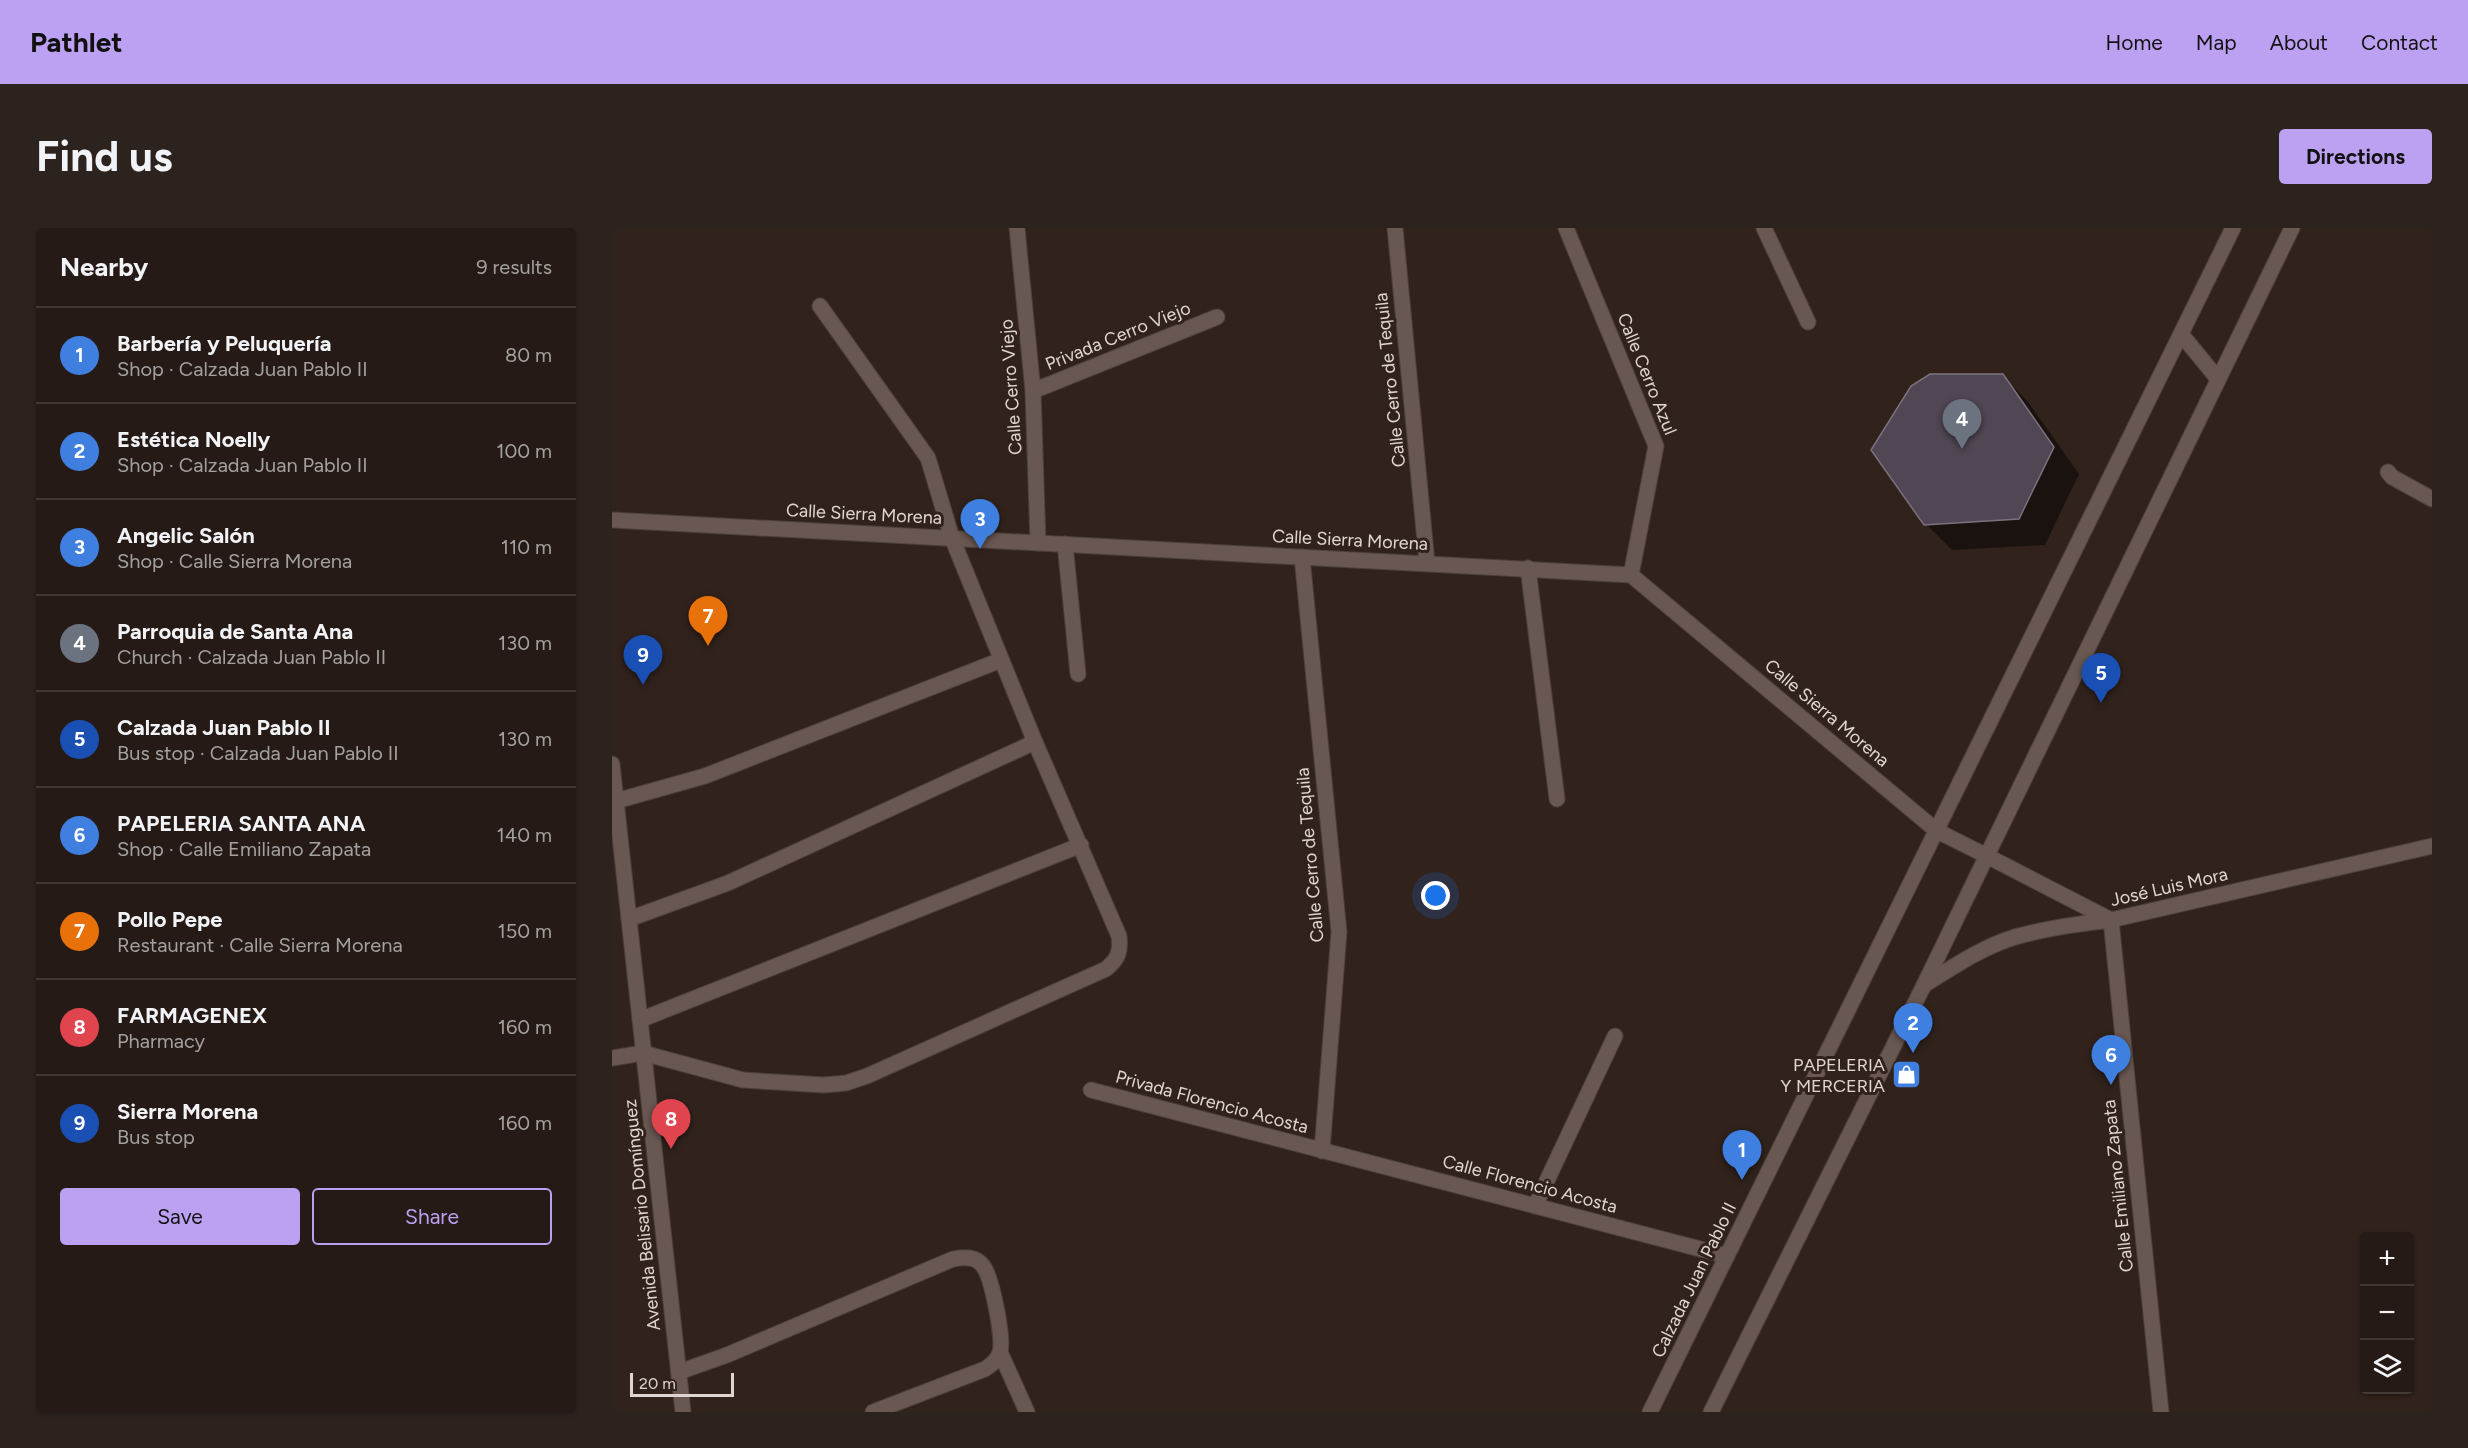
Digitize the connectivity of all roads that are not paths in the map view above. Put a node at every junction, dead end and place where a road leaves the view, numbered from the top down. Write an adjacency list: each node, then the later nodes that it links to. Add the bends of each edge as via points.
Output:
1 (1017, 228): 12 (street, Calle Cerro Viejo)
2 (1395, 228): 20 (street, Calle Cerro de Tequila)
3 (1566, 228): 22 (street, Calle Cerro Azul, via 1656,446)
4 (2233, 228): 10 (street, Calzada Juan Pablo II)
5 (2292, 228): 11 (street)
6 (1767, 235): 9 (street)
7 (820, 306): 16 (street, via 928,458)
8 (1217, 317): 12 (street, Privada Cerro Viejo)
9 (1808, 322)
10 (2181, 334): 11 (street); 29 (street, Calzada Juan Pablo II)
11 (2218, 379): 32 (street)
12 (1034, 391): 17 (street, Calle Cerro Viejo)
13 (2388, 472): 14 (street)
14 (2432, 499)
15 (612, 520): 16 (street, Calle Sierra Morena)
16 (952, 538): 17 (street, Calle Sierra Morena); 23 (street)
17 (1038, 543): 18 (street, Calle Sierra Morena)
18 (1065, 544): 19 (street, Calle Sierra Morena); 24 (street)
19 (1302, 557): 20 (street, Calle Sierra Morena); 41 (street, Calle Cerro de Tequila, via 1339,932)
20 (1427, 563): 21 (street, Calle Sierra Morena)
21 (1528, 568): 22 (street, Calle Sierra Morena); 27 (street)
22 (1631, 574): 29 (street, Calle Sierra Morena)
23 (1001, 660): 25 (street); 28 (street, via 705,776)
24 (1078, 674)
25 (1035, 742): 30 (street); 33 (street, via 728,883)
26 (612, 764): 28 (street, Avenida Belisario Domínguez)
27 (1557, 798)
28 (616, 801): 33 (street, Avenida Belisario Domínguez)
29 (1937, 831): 32 (street, Calle Sierra Morena); 43 (street, Calzada Juan Pablo II)
30 (1081, 845): 36 (street); 38 (street, via 1119,936 1121,949 1116,961 1106,969 846,1083 743,1080)
31 (2432, 846): 34 (street, José Luis Mora)
32 (1987, 856): 34 (street, Calle Sierra Morena); 35 (street)
33 (629, 919): 36 (street, Avenida Belisario Domínguez)
34 (2111, 920): 35 (street, José Luis Mora, via 2061,926 2012,938 1966,958); 52 (street, Calle Emiliano Zapata)
35 (1924, 985): 51 (street)
36 (640, 1020): 38 (street, Avenida Belisario Domínguez)
37 (1615, 1036): 42 (street)
38 (643, 1053): 39 (street); 45 (street, Avenida Belisario Domínguez)
39 (612, 1058)
40 (1091, 1090): 41 (street, Privada Florencio Acosta)
41 (1322, 1150): 42 (street, Calle Florencio Acosta)
42 (1535, 1206): 43 (street, Calle Florencio Acosta)
43 (1727, 1256): 50 (street, Calzada Juan Pablo II)
44 (1000, 1352): 45 (street, via 989,1277 982,1264 969,1257 953,1259 727,1356); 46 (street, via 985,1369); 49 (street)
45 (678, 1372): 47 (street, Avenida Belisario Domínguez)
46 (904, 1406): 48 (street)
47 (683, 1412)
48 (873, 1412)
49 (1027, 1412)
50 (1650, 1412)
51 (1711, 1412)
52 (2161, 1412)

